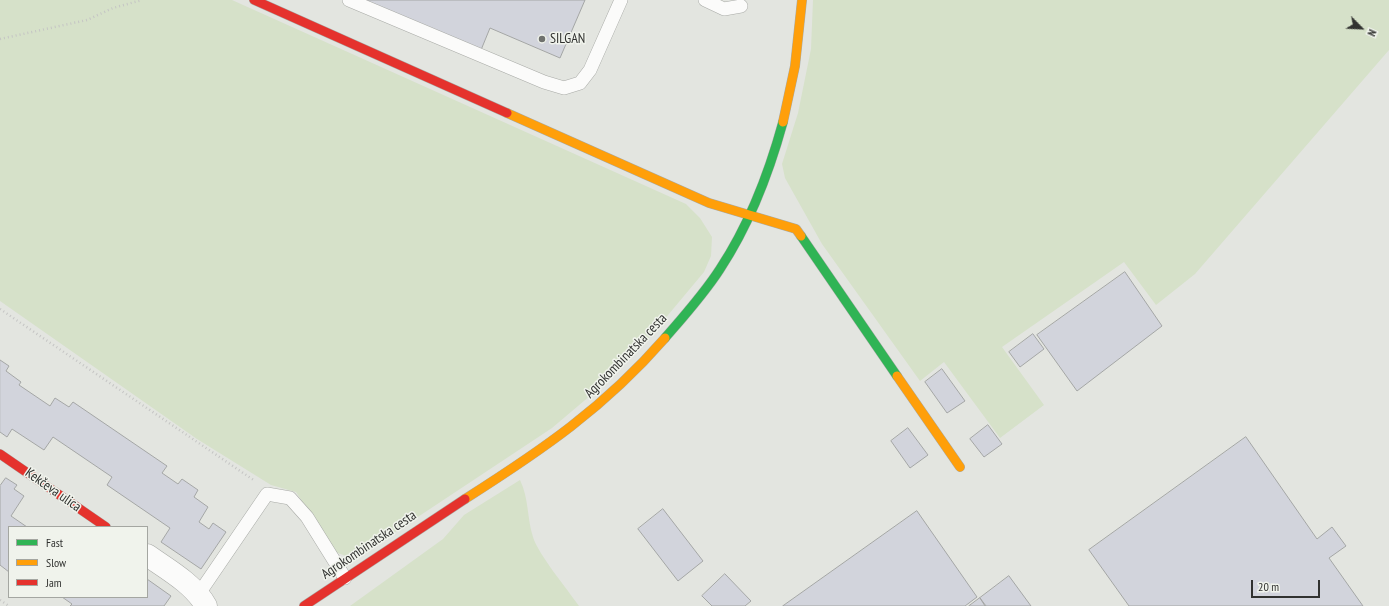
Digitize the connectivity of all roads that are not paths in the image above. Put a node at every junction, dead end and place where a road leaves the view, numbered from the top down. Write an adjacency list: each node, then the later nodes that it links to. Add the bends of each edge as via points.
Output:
1 (254, 0): 7 (street, via 709,204)
2 (349, 0): 3 (lane, via 544,82 564,88 580,83 590,70)
3 (621, 0)
4 (705, 0): 6 (lane, via 724,8)
5 (802, 0): 7 (street, Agrokombinatska cesta, via 798,46 789,94 771,160)
6 (741, 6)
7 (749, 214): 9 (street, via 796,229); 12 (street, Agrokombinatska cesta, via 725,261 696,301 650,354 599,405 534,454)
8 (0, 454): 10 (street, Kekčeva ulica)
9 (960, 467)
10 (105, 526)
11 (148, 556): 13 (street, via 182,579)
12 (345, 578): 13 (lane, via 307,517 290,498 267,494); 14 (street, Agrokombinatska cesta)
13 (202, 600)
14 (304, 606)

